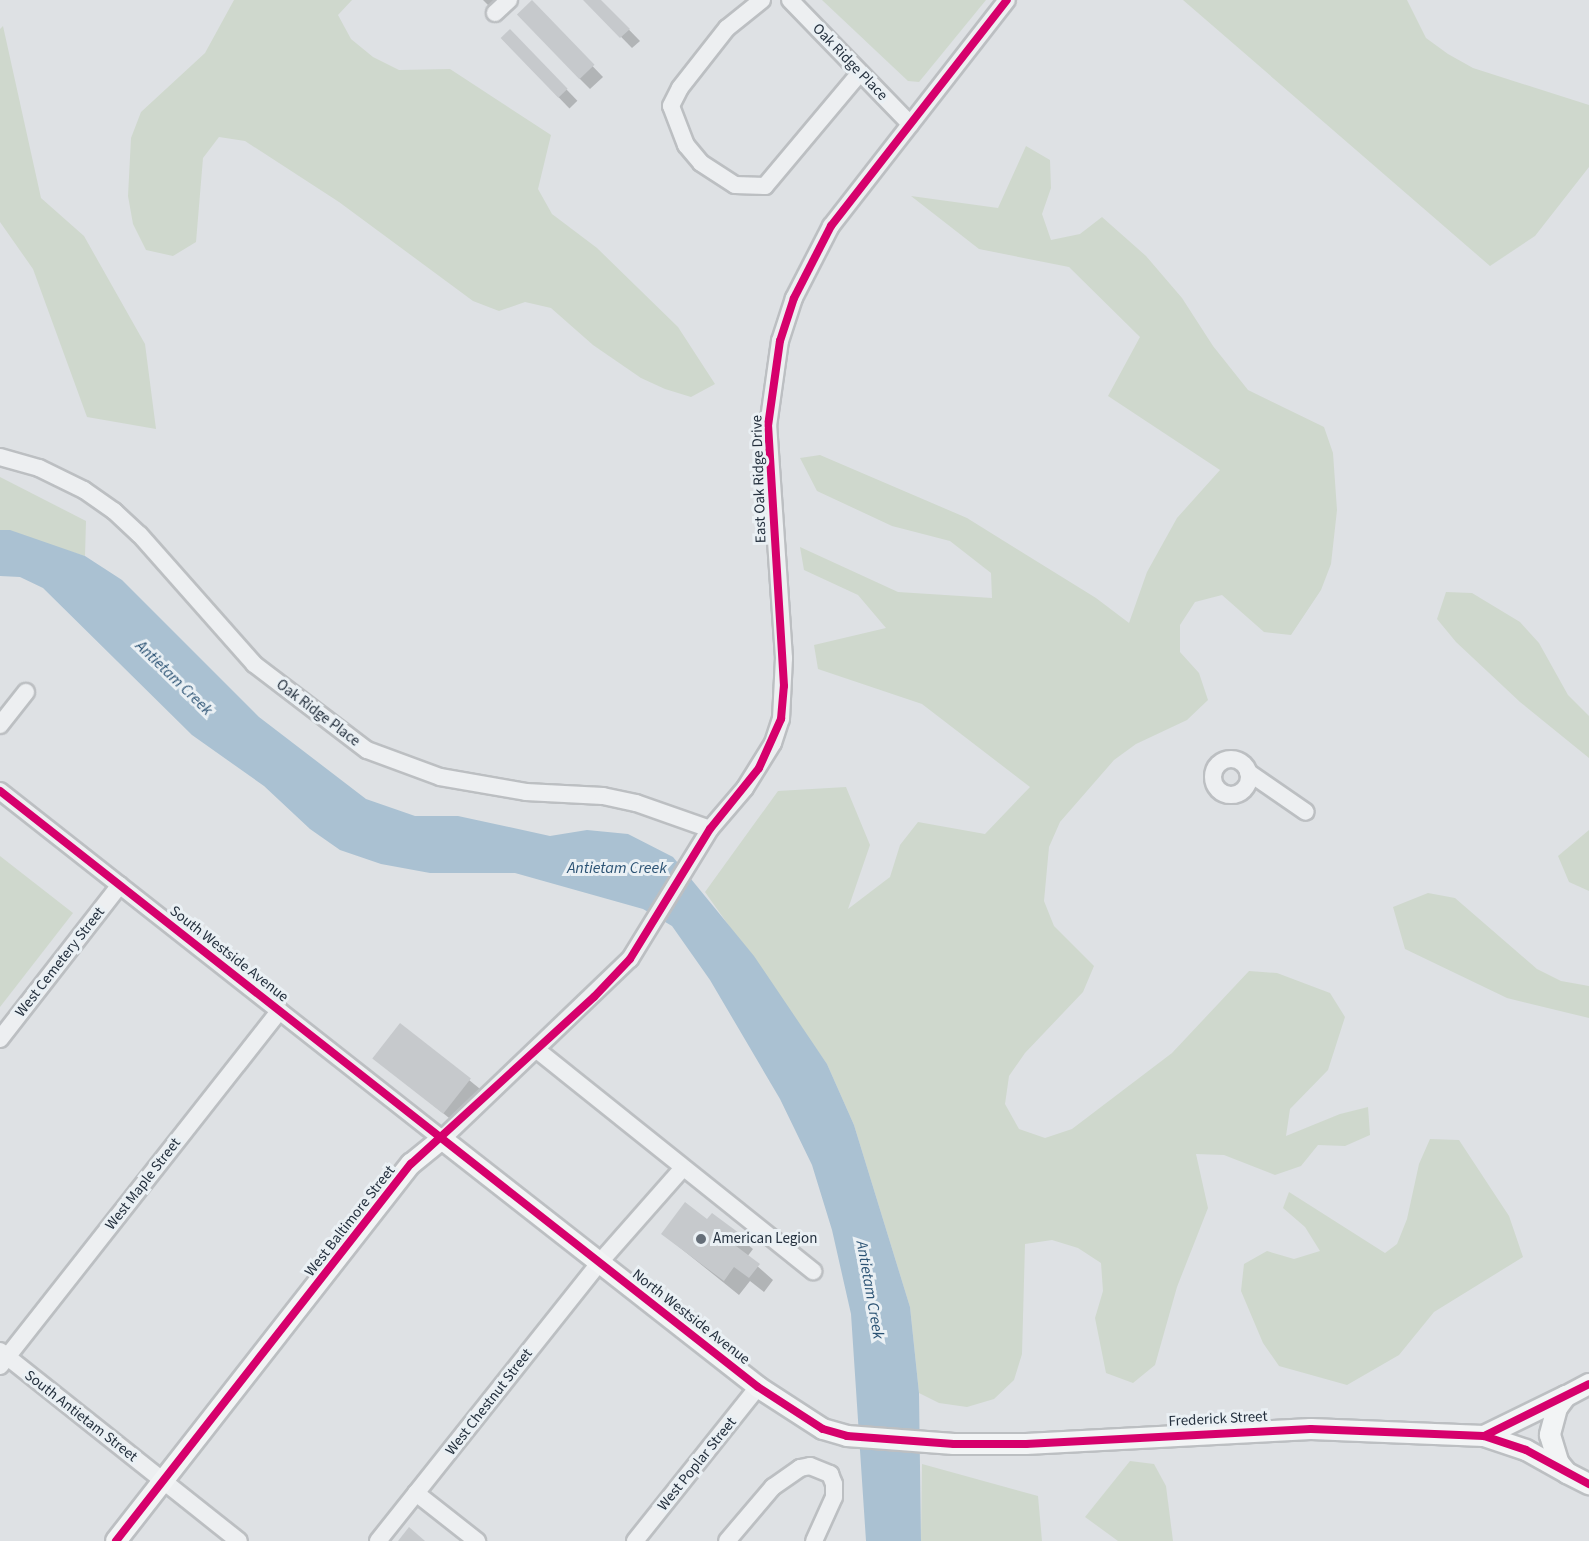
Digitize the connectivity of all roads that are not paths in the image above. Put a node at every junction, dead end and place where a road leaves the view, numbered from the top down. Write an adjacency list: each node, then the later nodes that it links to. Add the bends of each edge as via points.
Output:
1 (509, 0): 5 (street)
2 (762, 0): 6 (street, via 727,27 670,106 686,146 701,163 735,185 765,186)
3 (790, 0): 6 (street, Oak Ridge Place)
4 (1007, 0): 7 (street, East Oak Ridge Drive)
5 (495, 13)
6 (859, 74): 7 (street, Oak Ridge Place)
7 (910, 123): 14 (street, East Oak Ridge Drive, via 831,226 794,298 780,342 768,426 784,658 781,719 759,768)
8 (0, 457): 14 (street, Oak Ridge Place, via 39,468 114,511 254,664 367,750 440,777 526,792 603,796 658,810)
9 (26, 692): 10 (street)
10 (0, 725)
11 (1248, 772): 13 (street)
12 (0, 791): 15 (street, South Westside Avenue)
13 (1306, 812)
14 (706, 836): 16 (street, East Oak Ridge Drive)
15 (120, 885): 17 (street, South Westside Avenue); 18 (street, West Cemetery Street)
16 (655, 920): 19 (street, West Baltimore Street, via 614,977)
17 (279, 1011): 20 (street, South Westside Avenue); 24 (street, West Maple Street)
18 (0, 1039)
19 (537, 1050): 20 (street, West Baltimore Street); 21 (street)
20 (442, 1139): 22 (main road, North Westside Avenue); 30 (main road, West Baltimore Street, via 411,1164)
21 (683, 1168): 22 (street, West Chestnut Street); 23 (street)
22 (600, 1262): 26 (main road, North Westside Avenue); 32 (street, West Chestnut Street)
23 (813, 1271)
24 (2, 1358): 30 (street, South Antietam Street)
25 (1581, 1385): 27 (main road, Frederick Street); 29 (main road, via 1554,1414 1550,1435 1555,1456)
26 (758, 1387): 28 (main road, North Westside Avenue, via 805,1419 847,1436); 37 (street, West Poplar Street)
27 (1485, 1436): 28 (main road, Frederick Street, via 1311,1429 1026,1444); 29 (main road, Frederick Street, via 1526,1450)
28 (954, 1443)
29 (1567, 1473): 31 (main road, Frederick Street)
30 (163, 1481): 33 (main road, West Baltimore Street); 34 (street, South Antietam Street)
31 (1589, 1484)
32 (416, 1493): 35 (street, West Chestnut Street); 36 (street)
33 (116, 1541)
34 (239, 1541)
35 (378, 1541)
36 (477, 1541)
37 (636, 1541)
38 (727, 1541): 39 (street, via 773,1487 800,1468 810,1466 830,1474 834,1484 834,1497)
39 (814, 1541)

